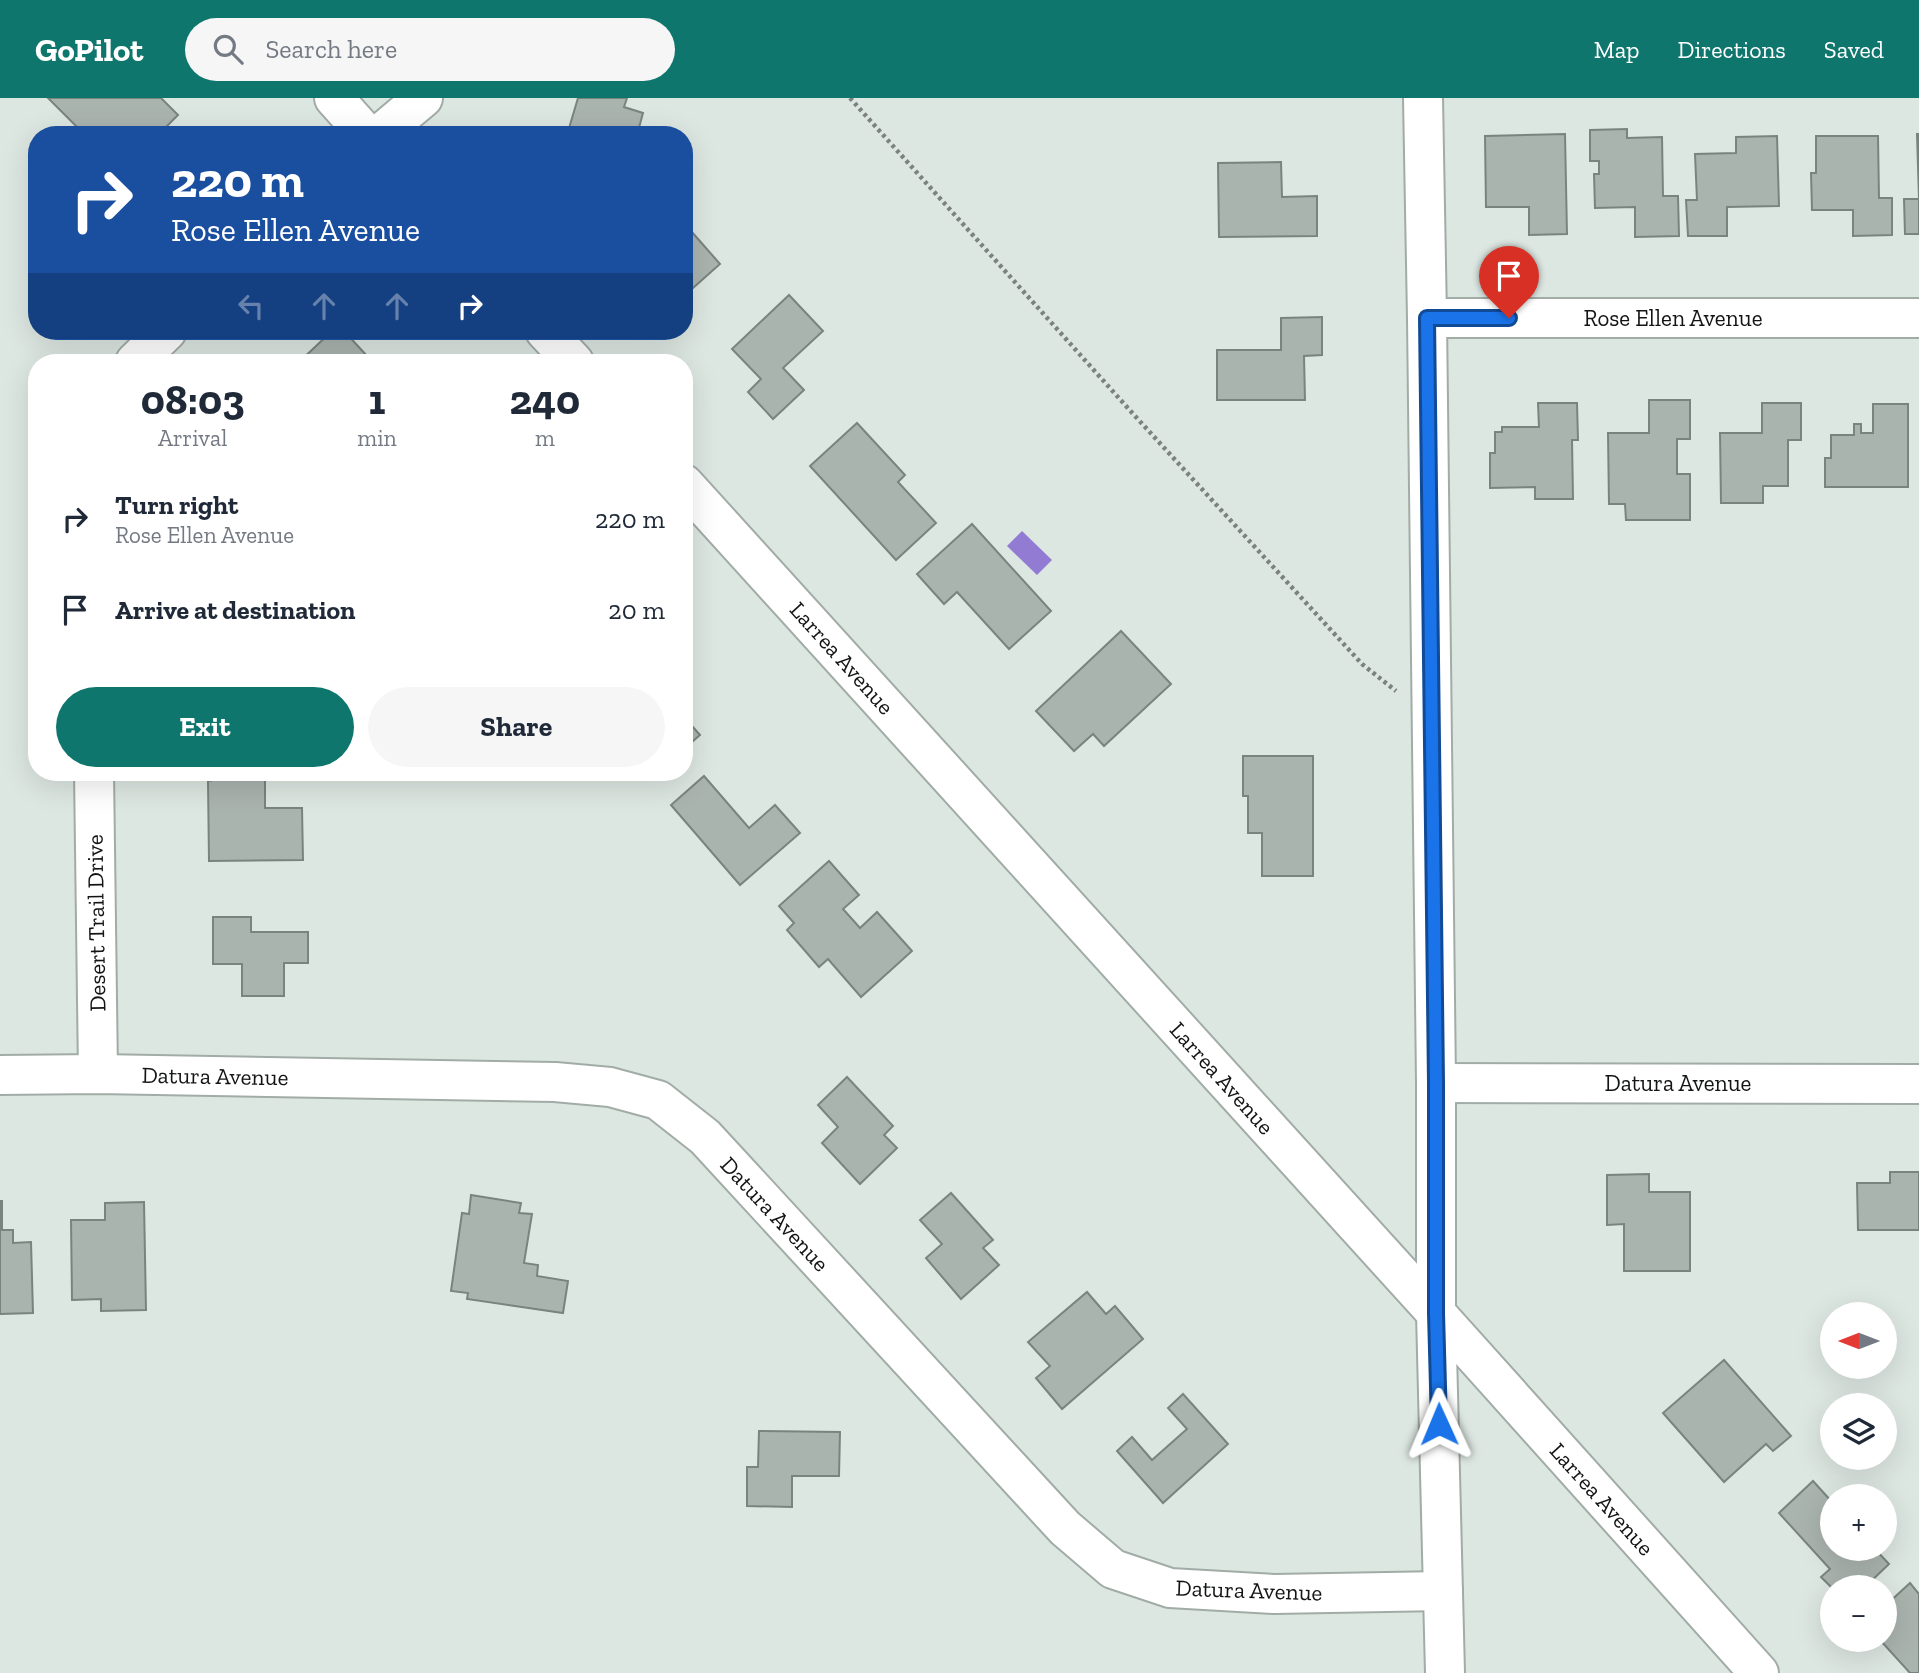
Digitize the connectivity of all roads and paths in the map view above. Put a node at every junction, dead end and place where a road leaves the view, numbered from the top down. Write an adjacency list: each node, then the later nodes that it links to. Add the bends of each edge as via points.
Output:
1 (334, 98): 5 (street)
2 (423, 98): 6 (street)
3 (850, 98): 14 (path, via 1362,664)
4 (1423, 98): 7 (street)
5 (359, 126)
6 (390, 126)
7 (1427, 318): 8 (street, Rose Ellen Avenue); 14 (street)
8 (1919, 318)
9 (158, 340): 11 (street)
10 (553, 340): 12 (street)
11 (143, 354)
12 (567, 354)
13 (693, 494): 20 (street, Larrea Avenue)
14 (1432, 720): 18 (street)
15 (94, 781): 16 (street, Desert Trail Drive)
16 (98, 1074): 17 (street, Datura Avenue); 21 (street, Datura Avenue, via 555,1082 610,1087 658,1100 705,1137 1065,1528 1113,1569 1170,1588 1274,1594)
17 (0, 1075)
18 (1436, 1083): 19 (street, Datura Avenue); 20 (street)
19 (1919, 1084)
20 (1436, 1313): 21 (street); 23 (street, Larrea Avenue)
21 (1443, 1591): 22 (street)
22 (1445, 1673)
23 (1759, 1673)

